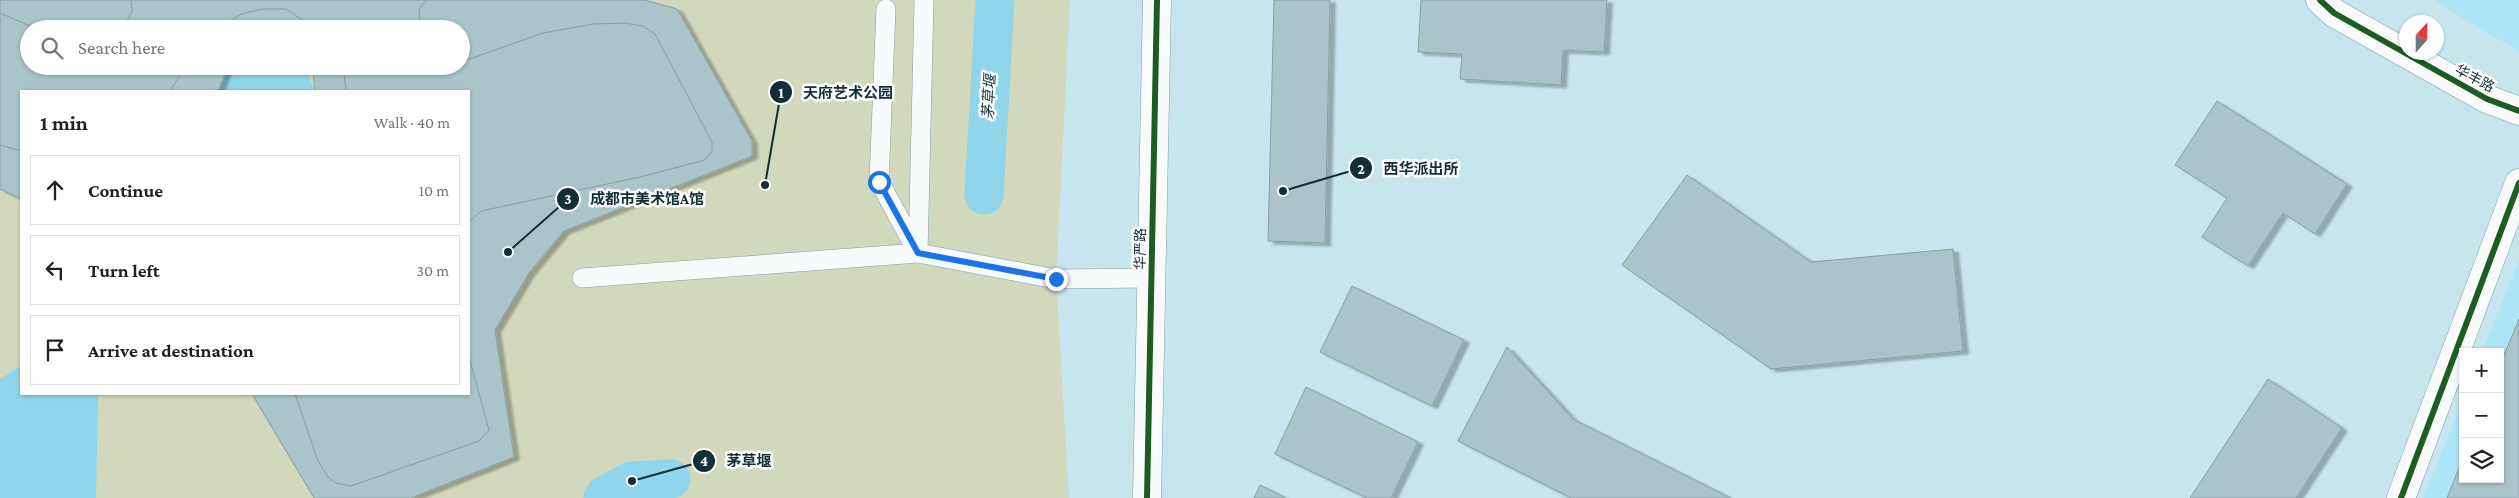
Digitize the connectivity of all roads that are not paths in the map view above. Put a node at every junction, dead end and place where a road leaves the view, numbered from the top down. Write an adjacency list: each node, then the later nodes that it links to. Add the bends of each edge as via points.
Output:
1 (924, 0): 7 (lane)
2 (1157, 0): 9 (street, 华严路)
3 (2320, 0): 5 (street, 华丰路, via 2334,13 2470,89)
4 (886, 9): 7 (lane, via 879,182)
5 (2519, 111)
6 (2519, 183): 11 (street)
7 (918, 253): 8 (lane); 9 (lane, via 1056,279)
8 (582, 278)
9 (1152, 278): 10 (street, 华严路)
10 (1147, 498)
11 (2400, 498)

